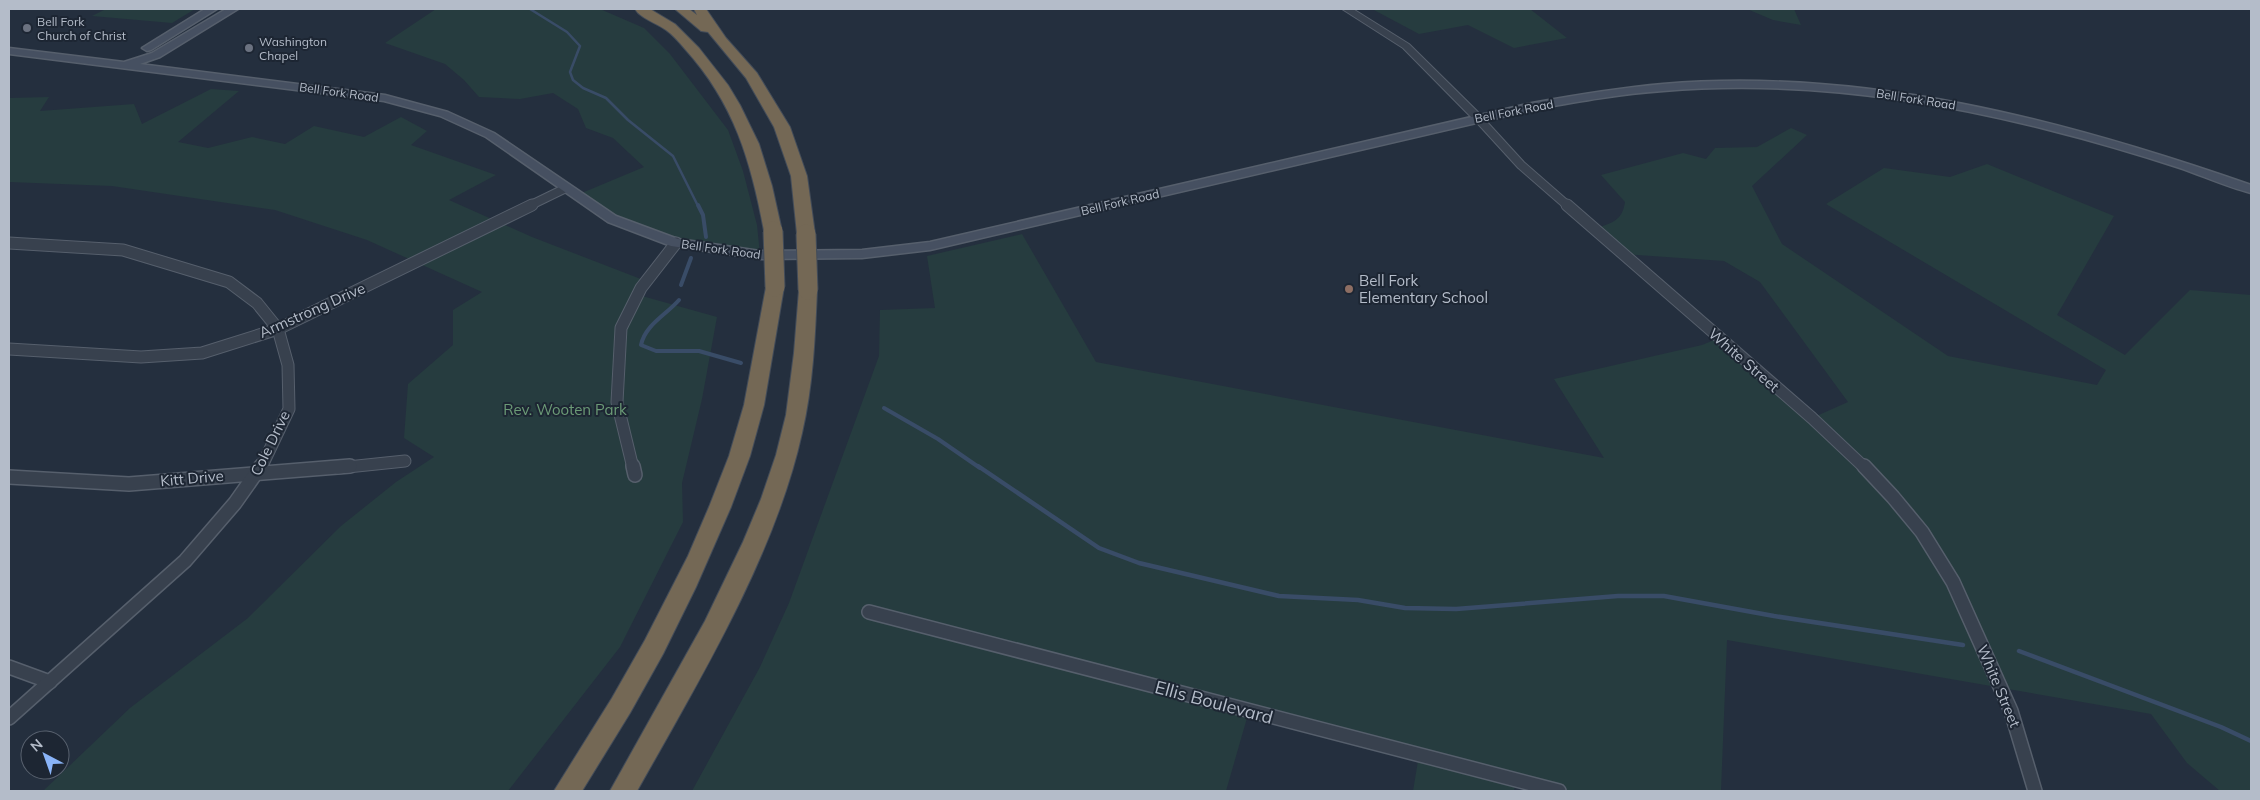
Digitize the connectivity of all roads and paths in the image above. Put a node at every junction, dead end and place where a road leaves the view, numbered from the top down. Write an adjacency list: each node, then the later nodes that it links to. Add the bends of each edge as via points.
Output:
1 (212, 9): 11 (main road, via 142,51)
2 (233, 9): 11 (main road, via 156,55)
3 (625, 9): 8 (highway)
4 (641, 9): 8 (highway)
5 (681, 9): 9 (highway)
6 (700, 9): 9 (highway)
7 (1347, 9): 12 (street, White Street, via 1406,46)
8 (671, 28): 27 (highway, bridge, via 725,90 746,130 763,179 773,231 775,287 750,422 720,509 669,621 596,749)
9 (721, 41): 28 (highway, bridge, via 752,76 782,127 799,176 808,290 803,373 787,455 753,546 692,670)
10 (9, 51): 11 (main road, Bell Fork Road)
11 (124, 66): 13 (main road, Bell Fork Road, via 385,98 444,114 490,134)
12 (1478, 118): 14 (main road, Bell Fork Road, via 1630,90 1714,84 1841,88 1993,112 2075,132 2164,158); 16 (main road, Bell Fork Road, via 930,246 862,254 760,255); 30 (street, White Street, via 1521,165 1812,418 1894,499 1935,550 1957,591 2005,696 2027,755)
13 (566, 188): 16 (main road, Bell Fork Road, via 612,218); 17 (street, Armstrong Drive)
14 (2251, 189)
15 (9, 242): 17 (street, Cole Drive, via 123,250 184,267 229,282 257,303)
16 (676, 243): 21 (street, via 641,288 621,328 617,402)
17 (278, 329): 18 (street, Armstrong Drive, via 202,353 141,357); 20 (street, Cole Drive, via 288,365 289,409)
18 (9, 349)
19 (405, 460): 20 (street, Kitt Drive)
20 (258, 473): 22 (street, Kitt Drive, via 129,484); 25 (street, Cole Drive, via 185,561)
21 (635, 475)
22 (9, 477)
23 (869, 612): 29 (street, Ellis Boulevard)
24 (9, 667): 25 (street)
25 (50, 682): 26 (street, Cole Drive)
26 (9, 718)
27 (567, 791)
28 (623, 791)
29 (1559, 791)
30 (2035, 791)

